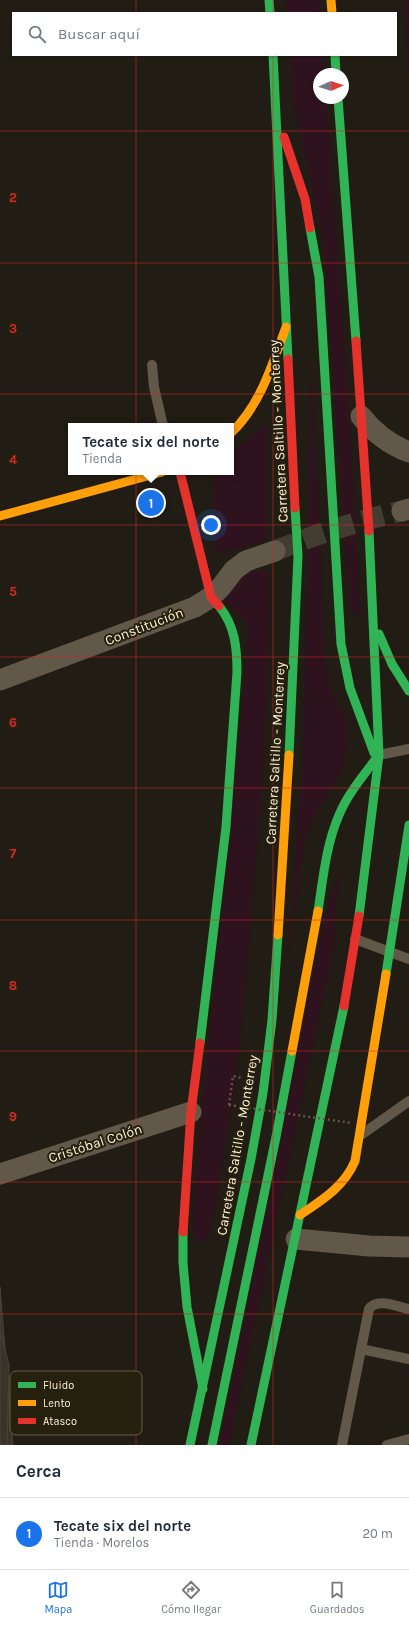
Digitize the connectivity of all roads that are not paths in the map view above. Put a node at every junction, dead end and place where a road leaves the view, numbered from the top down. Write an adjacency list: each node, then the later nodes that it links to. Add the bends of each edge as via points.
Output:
1 (269, 0): 3 (main road)
2 (331, 0): 4 (main road)
3 (270, 12)
4 (332, 12)
5 (273, 56): 9 (main road, Carretera Saltillo - Monterrey)
6 (335, 56): 7 (main road)
7 (336, 68)
8 (338, 104): 12 (main road)
9 (277, 119): 10 (main road, Carretera Saltillo - Monterrey); 25 (main road, via 305,199 319,277 344,666 372,751)
10 (286, 327): 14 (main road, via 258,397); 41 (main road, Carretera Saltillo - Monterrey, via 298,556 293,693 272,1020 252,1159)
11 (152, 365): 13 (lane)
12 (361, 416): 15 (street, via 377,435); 21 (main road)
13 (162, 423)
14 (234, 431)
15 (409, 452)
16 (151, 475): 18 (main road)
17 (181, 475): 20 (main road)
18 (0, 516)
19 (275, 551): 20 (street, Constitución, via 246,561 234,570)
20 (211, 596): 22 (street, Constitución, via 195,607); 32 (main road, via 233,630 237,649 237,672 226,827)
21 (373, 619): 23 (main road, via 385,652); 25 (main road)
22 (0, 680)
23 (409, 691)
24 (409, 749): 25 (lane)
25 (379, 755): 26 (lane); 28 (main road); 44 (main road, via 347,799 331,838 276,1137)
26 (409, 757)
27 (409, 825): 29 (main road)
28 (355, 939): 29 (lane); 35 (main road, via 341,1026)
29 (390, 951): 30 (lane); 33 (main road)
30 (409, 959)
31 (409, 1101): 33 (lane)
32 (191, 1112): 34 (street, Cristóbal Colón); 41 (main road, via 183,1222 183,1263 187,1307)
33 (359, 1136): 35 (main road, via 355,1160 348,1176 325,1198)
34 (0, 1174)
35 (300, 1215): 36 (main road)
36 (296, 1239): 37 (street); 45 (main road)
37 (409, 1247)
38 (409, 1309): 39 (lane, via 380,1303 370,1306)
39 (361, 1349): 40 (lane); 46 (lane)
40 (409, 1359)
41 (203, 1389): 43 (main road, Carretera Saltillo - Monterrey)
42 (409, 1439): 47 (lane)
43 (190, 1445)
44 (212, 1445)
45 (251, 1445)
46 (342, 1445)
47 (387, 1445)

